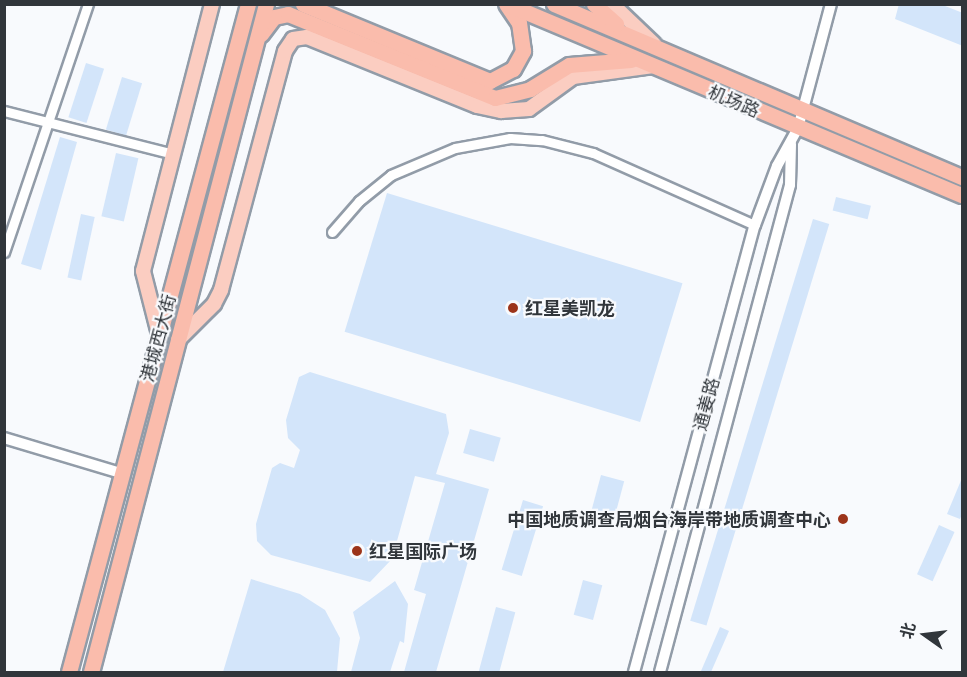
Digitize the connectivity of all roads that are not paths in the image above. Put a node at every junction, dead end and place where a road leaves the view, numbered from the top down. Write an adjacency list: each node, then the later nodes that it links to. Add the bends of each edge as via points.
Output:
1 (88, 4): 19 (street)
2 (212, 4): 21 (main road)
3 (240, 4): 12 (highway)
4 (248, 4): 12 (highway, 港城西大街)
5 (266, 4): 16 (highway, 港城西大街)
6 (303, 4): 7 (highway, via 490,81 513,69 523,51 519,23)
7 (506, 4): 15 (highway, 机场路)
8 (555, 4): 13 (highway, 机场路)
9 (594, 4): 13 (highway)
10 (612, 4): 14 (main road)
11 (831, 4): 17 (street)
12 (244, 21): 27 (highway, 港城西大街)
13 (646, 43): 14 (highway, 机场路)
14 (661, 50): 17 (highway, 机场路)
15 (647, 63): 16 (highway, via 598,59 569,65 530,89 495,98 288,14 274,17 264,27); 20 (highway, 机场路); 28 (main road, via 573,77 529,109 501,111 477,106 307,37 294,39 285,51 221,290 214,304)
16 (250, 65): 28 (highway, 港城西大街)
17 (803, 110): 20 (street); 22 (highway, 机场路)
18 (4, 111): 19 (street)
19 (48, 122): 21 (street); 26 (street)
20 (795, 135): 23 (highway, 机场路); 24 (street, 通姜路); 34 (street, 通姜路, via 790,185)
21 (174, 154): 27 (main road, via 143,271)
22 (963, 177)
23 (963, 195)
24 (754, 225): 25 (street, via 593,153 542,140 510,138 455,148 391,175 359,201); 33 (street, 通姜路)
25 (332, 232)
26 (4, 252)
27 (159, 334): 30 (highway, 港城西大街)
28 (178, 340): 32 (highway, 港城西大街)
29 (4, 438): 30 (street)
30 (121, 473): 31 (highway, 港城西大街)
31 (69, 672)
32 (91, 672)
33 (634, 672)
34 (660, 672)

